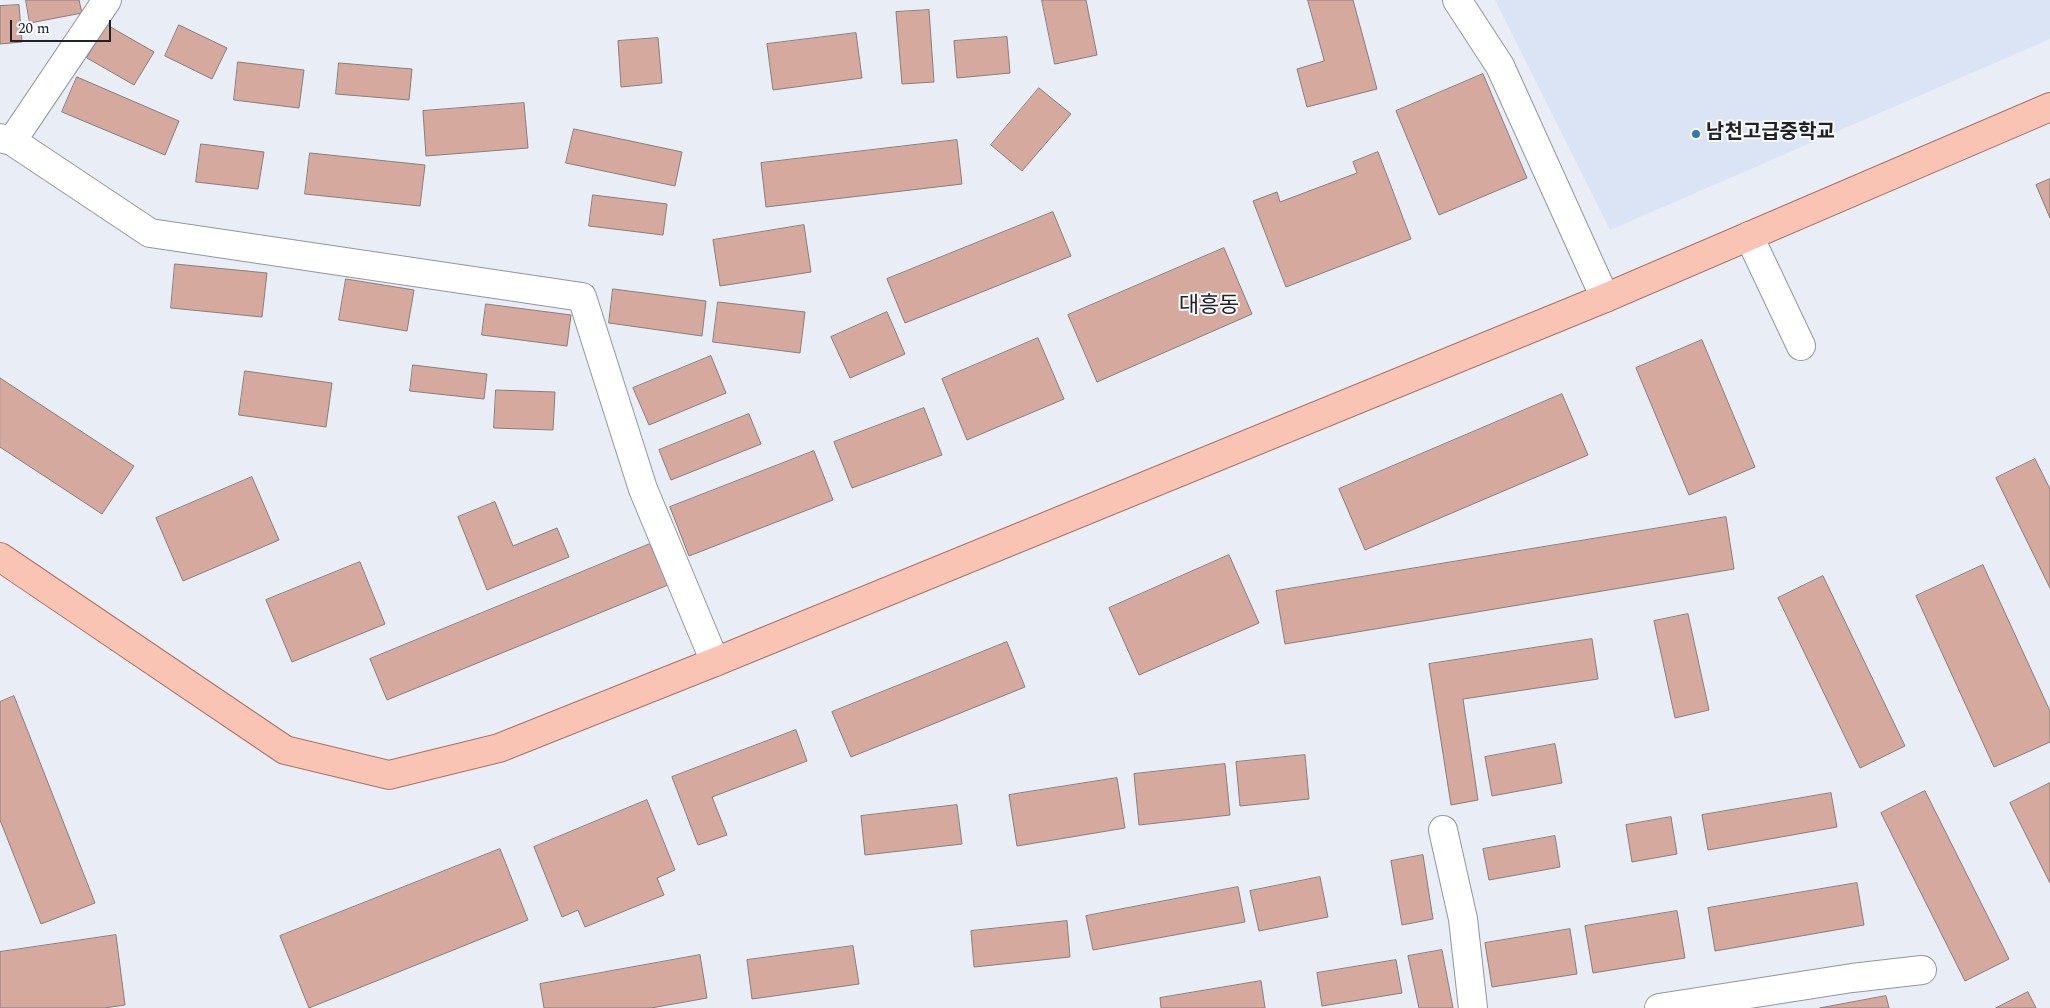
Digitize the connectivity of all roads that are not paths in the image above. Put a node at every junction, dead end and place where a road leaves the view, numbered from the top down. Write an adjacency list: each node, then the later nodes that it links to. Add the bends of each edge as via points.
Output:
1 (107, 0): 4 (street)
2 (1457, 0): 6 (street, via 1500,66)
3 (2050, 107): 5 (main road)
4 (6, 139): 9 (street, via 150,233 582,297 643,489)
5 (1749, 236): 6 (main road); 7 (street)
6 (1605, 298): 9 (main road)
7 (1802, 346)
8 (0, 557): 9 (main road, via 285,750 389,775 499,748)
9 (715, 662)
10 (1443, 830): 12 (street, via 1463,919)
11 (1922, 970): 13 (street)
12 (1473, 1008)
13 (1659, 1008)

